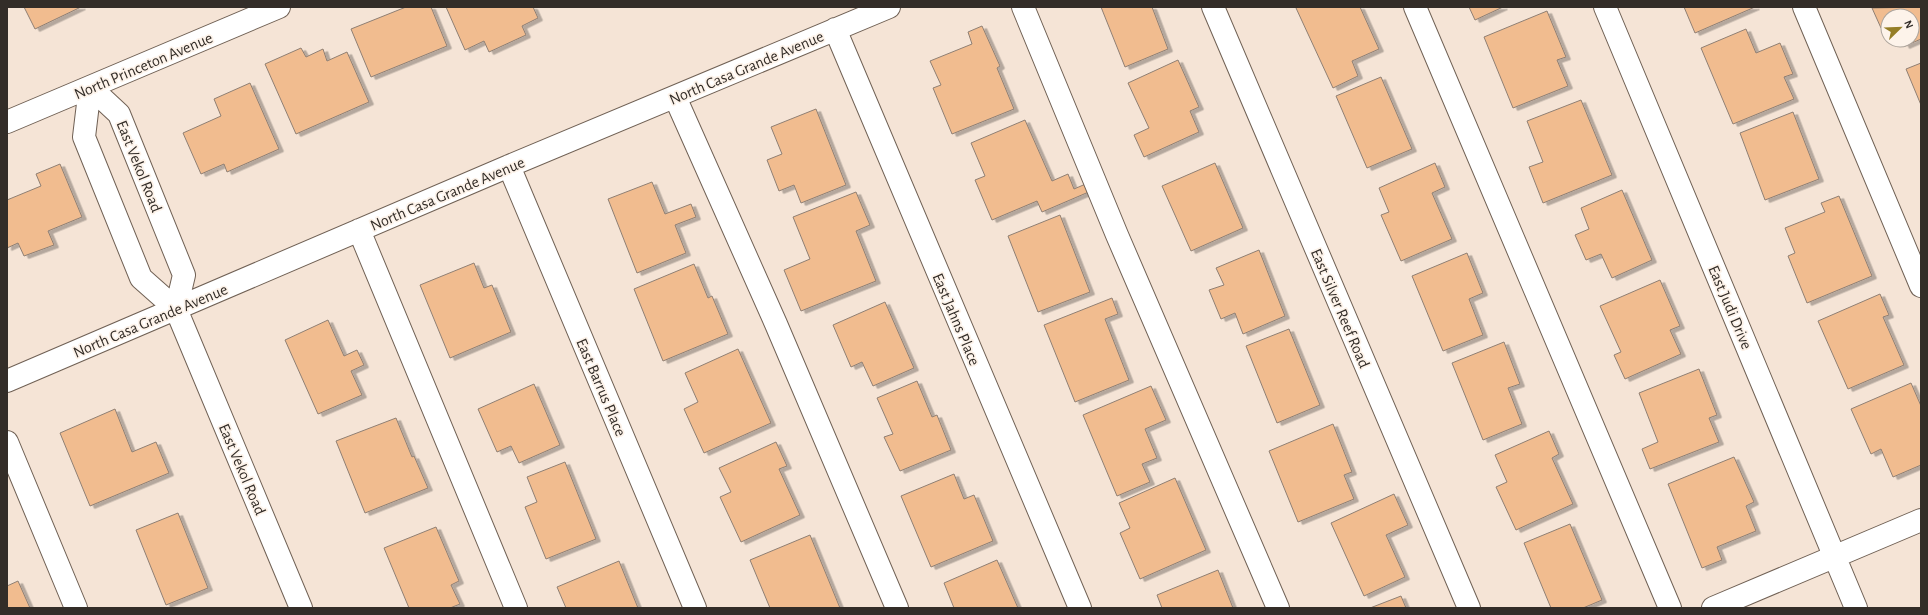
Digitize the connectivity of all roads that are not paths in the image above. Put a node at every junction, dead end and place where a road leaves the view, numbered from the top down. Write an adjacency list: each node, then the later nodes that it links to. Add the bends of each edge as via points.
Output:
1 (279, 7): 9 (street, North Princeton Avenue)
2 (889, 7): 8 (street, North Casa Grande Avenue)
3 (1023, 7): 26 (street, via 1117,235)
4 (1214, 7): 27 (street, East Silver Reef Road)
5 (1415, 7): 28 (street)
6 (1605, 7): 19 (street, East Judi Drive)
7 (1804, 7): 14 (street)
8 (835, 29): 10 (street, North Casa Grande Avenue); 25 (street, East Jahns Place)
9 (90, 87): 11 (street, North Princeton Avenue); 15 (street, East Vekol Road, via 119,114 184,274); 15 (street, East Vekol Road, via 84,136 141,278)
10 (675, 97): 12 (street, North Casa Grande Avenue); 24 (street, via 776,324)
11 (7, 122)
12 (509, 166): 13 (street, North Casa Grande Avenue); 23 (street, East Barrus Place)
13 (359, 230): 15 (street, North Casa Grande Avenue); 22 (street)
14 (1921, 286)
15 (176, 308): 16 (street, North Casa Grande Avenue); 21 (street, East Vekol Road)
16 (7, 381)
17 (7, 442): 20 (street)
18 (1921, 520): 19 (street)
19 (1835, 556): 29 (street); 30 (street, East Judi Drive)
20 (76, 608)
21 (301, 608)
22 (516, 608)
23 (695, 608)
24 (897, 608)
25 (1080, 608)
26 (1278, 608)
27 (1469, 608)
28 (1670, 608)
29 (1713, 608)
30 (1856, 608)

